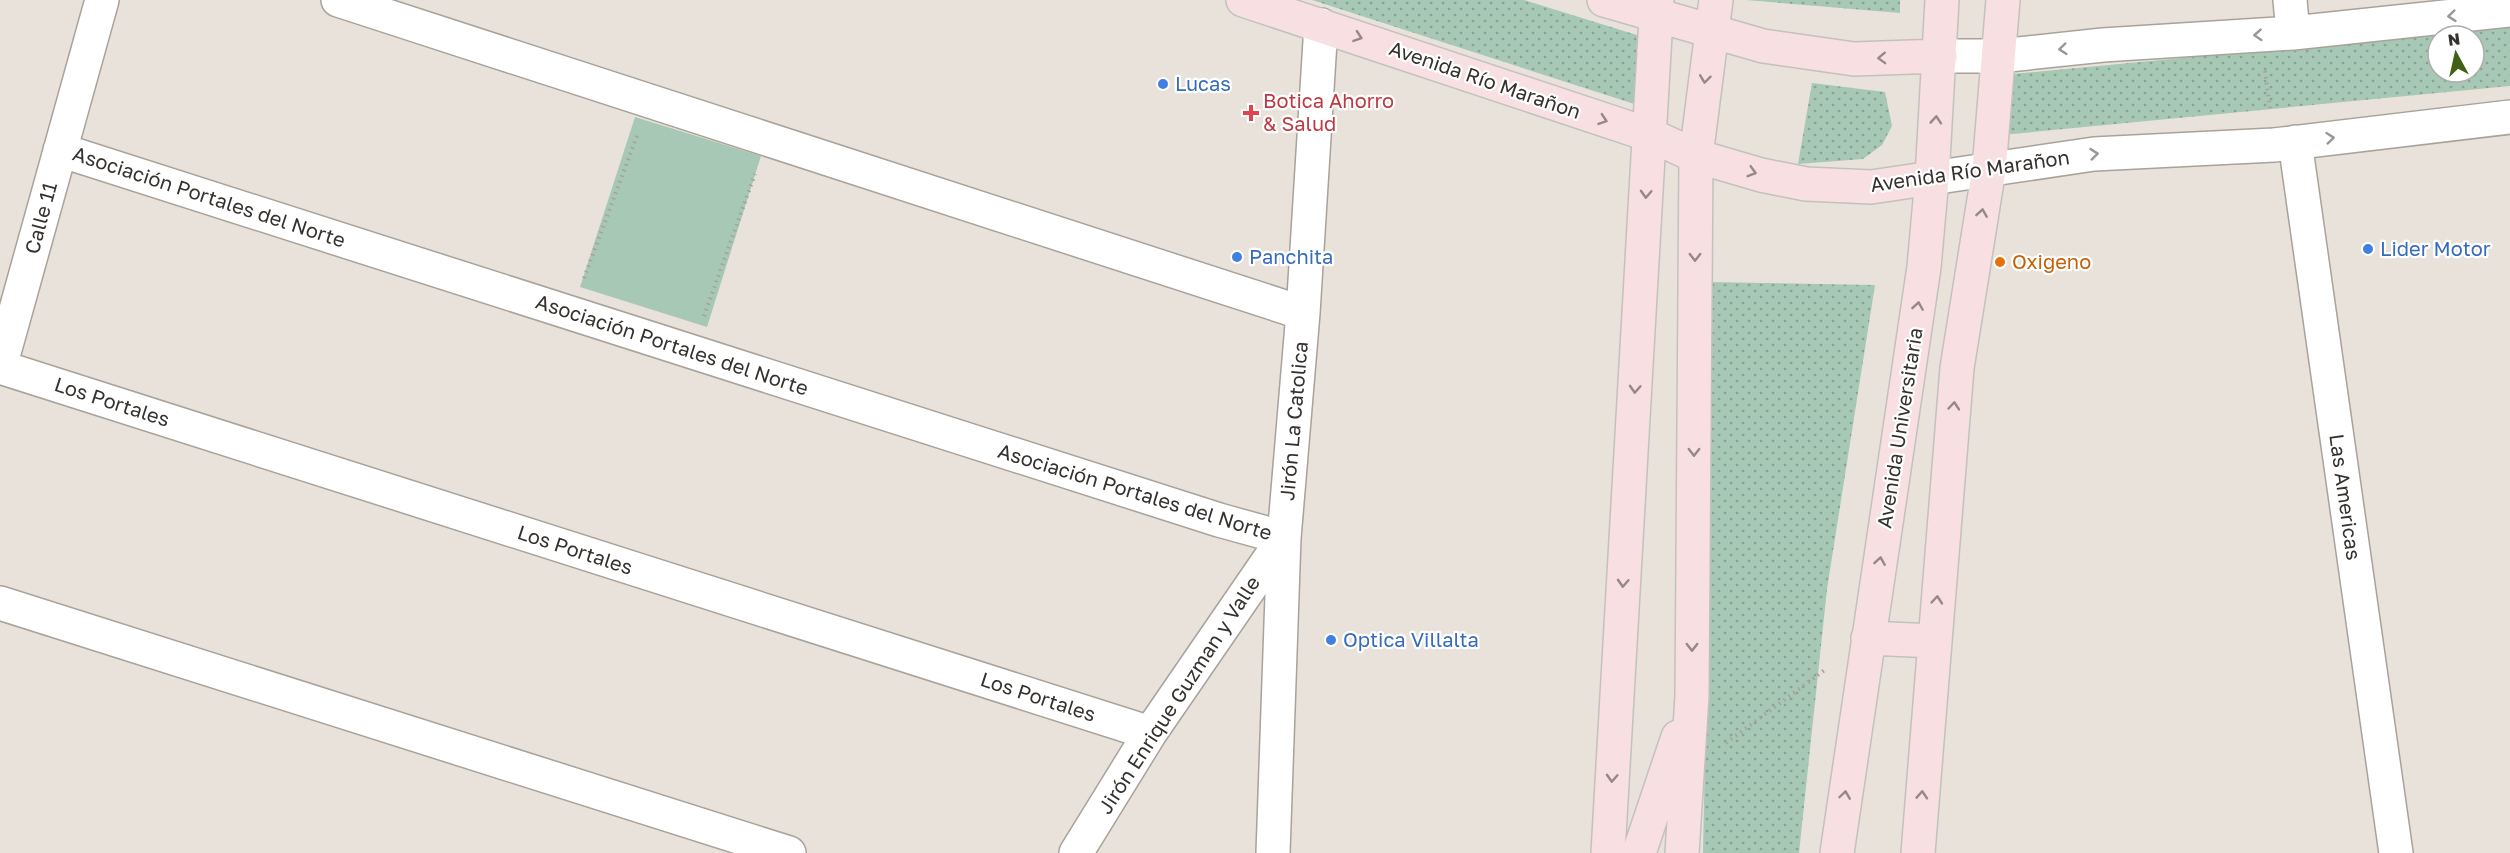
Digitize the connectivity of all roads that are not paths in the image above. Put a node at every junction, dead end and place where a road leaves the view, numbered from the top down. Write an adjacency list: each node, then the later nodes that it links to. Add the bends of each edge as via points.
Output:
1 (102, 0): 18 (street, Calle 11)
2 (338, 0): 22 (street)
3 (1242, 0): 11 (main road, Avenida Río Marañon)
4 (1604, 0): 8 (main road)
5 (1942, 0): 13 (main road, Avenida Universitaria)
6 (2003, 0): 14 (main road)
7 (2290, 0): 12 (street)
8 (1656, 7): 10 (main road); 16 (main road)
9 (2510, 10): 12 (street, one-way to 12)
10 (1714, 15): 13 (main road, one-way to 10, via 1854,59 1763,46); 19 (main road, one-way to 19)
11 (1321, 25): 16 (main road, Avenida Río Marañon, one-way to 16); 22 (street, Jirón La Catolica)
12 (2293, 33): 14 (street, one-way to 14)
13 (1940, 56): 14 (street); 21 (main road, Avenida Universitaria, one-way to 13)
14 (1999, 56): 20 (main road)
15 (2510, 117): 17 (street, Avenida Río Marañon, one-way to 15)
16 (1650, 135): 19 (main road, Avenida Río Marañon); 33 (main road, one-way to 33)
17 (2284, 143): 20 (street, Avenida Río Marañon, one-way to 17, via 2094,154); 38 (street, Las Americas)
18 (60, 150): 23 (street, Calle 11); 24 (street, Asociación Portales del Norte)
19 (1696, 156): 21 (main road, Avenida Río Marañon, one-way to 21, via 1806,184 1871,187); 28 (main road, one-way to 28)
20 (1989, 169): 21 (street, Avenida Río Marañon); 27 (main road, one-way to 20, via 1957,368)
21 (1932, 178): 26 (main road, Avenida Universitaria, one-way to 21, via 1924,267)
22 (1303, 313): 24 (street, Jirón La Catolica)
23 (0, 367): 29 (street, Los Portales)
24 (1284, 538): 29 (street, Jirón Enrique Guzman y Valle); 32 (street, Jirón La Catolica)
25 (0, 603): 30 (street)
26 (1868, 638): 27 (main road); 36 (main road, Avenida Universitaria, one-way to 26)
27 (1934, 640): 37 (main road, one-way to 27)
28 (1692, 696): 34 (main road); 35 (main road)
29 (1150, 733): 31 (street, Jirón Enrique Guzman y Valle)
30 (789, 853)
31 (1076, 853)
32 (1272, 853)
33 (1608, 853)
34 (1639, 853)
35 (1682, 853)
36 (1836, 853)
37 (1918, 853)
38 (2396, 853)

